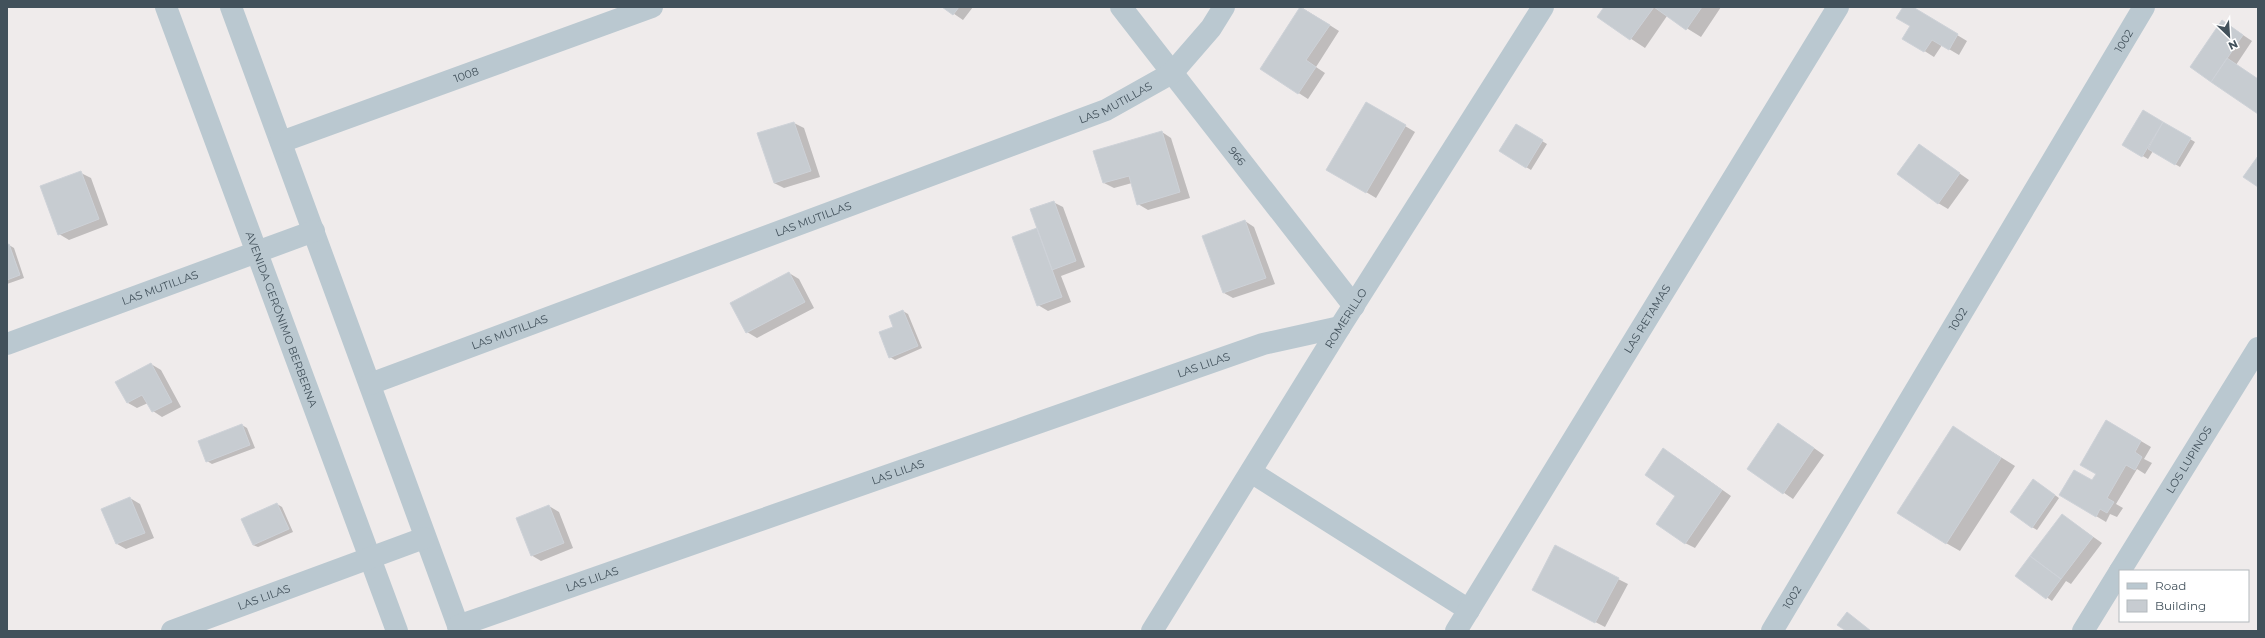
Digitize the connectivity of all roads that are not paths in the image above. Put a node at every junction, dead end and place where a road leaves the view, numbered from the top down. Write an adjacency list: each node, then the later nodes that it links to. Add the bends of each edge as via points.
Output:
1 (166, 7): 12 (street, AVENIDA GERÓNIMO BERBERNA)
2 (231, 7): 10 (street)
3 (652, 7): 10 (street, 1008)
4 (1121, 7): 9 (street, 966)
5 (1224, 7): 9 (street, LAS MUTILLAS, via 1211,28)
6 (1543, 7): 13 (street, ROMERILLO)
7 (1838, 7): 23 (street, LAS RETAMAS)
8 (2144, 7): 29 (street, 1002)
9 (1172, 73): 13 (street, 966); 17 (street, LAS MUTILLAS, via 1106,110)
10 (281, 142): 11 (street)
11 (314, 231): 12 (street, LAS MUTILLAS); 17 (street)
12 (256, 252): 15 (street, LAS MUTILLAS); 20 (street, AVENIDA GERÓNIMO BERBERNA)
13 (1354, 306): 14 (street, ROMERILLO)
14 (1340, 327): 18 (street, ROMERILLO); 24 (street, LAS LILAS, via 1263,344)
15 (7, 344)
16 (2258, 348): 21 (street, LOS LUPINOS)
17 (370, 384): 19 (street)
18 (1251, 472): 23 (street); 27 (street, ROMERILLO)
19 (424, 538): 20 (street, LAS LILAS); 24 (street)
20 (370, 558): 25 (street, LAS LILAS); 26 (street, AVENIDA GERÓNIMO BERBERNA)
21 (2121, 570)
22 (2119, 573): 30 (street, LOS LUPINOS)
23 (1469, 610): 28 (street, LAS RETAMAS)
24 (459, 628)
25 (172, 631)
26 (396, 631)
27 (1152, 631)
28 (1456, 631)
29 (1772, 631)
30 (2083, 631)

